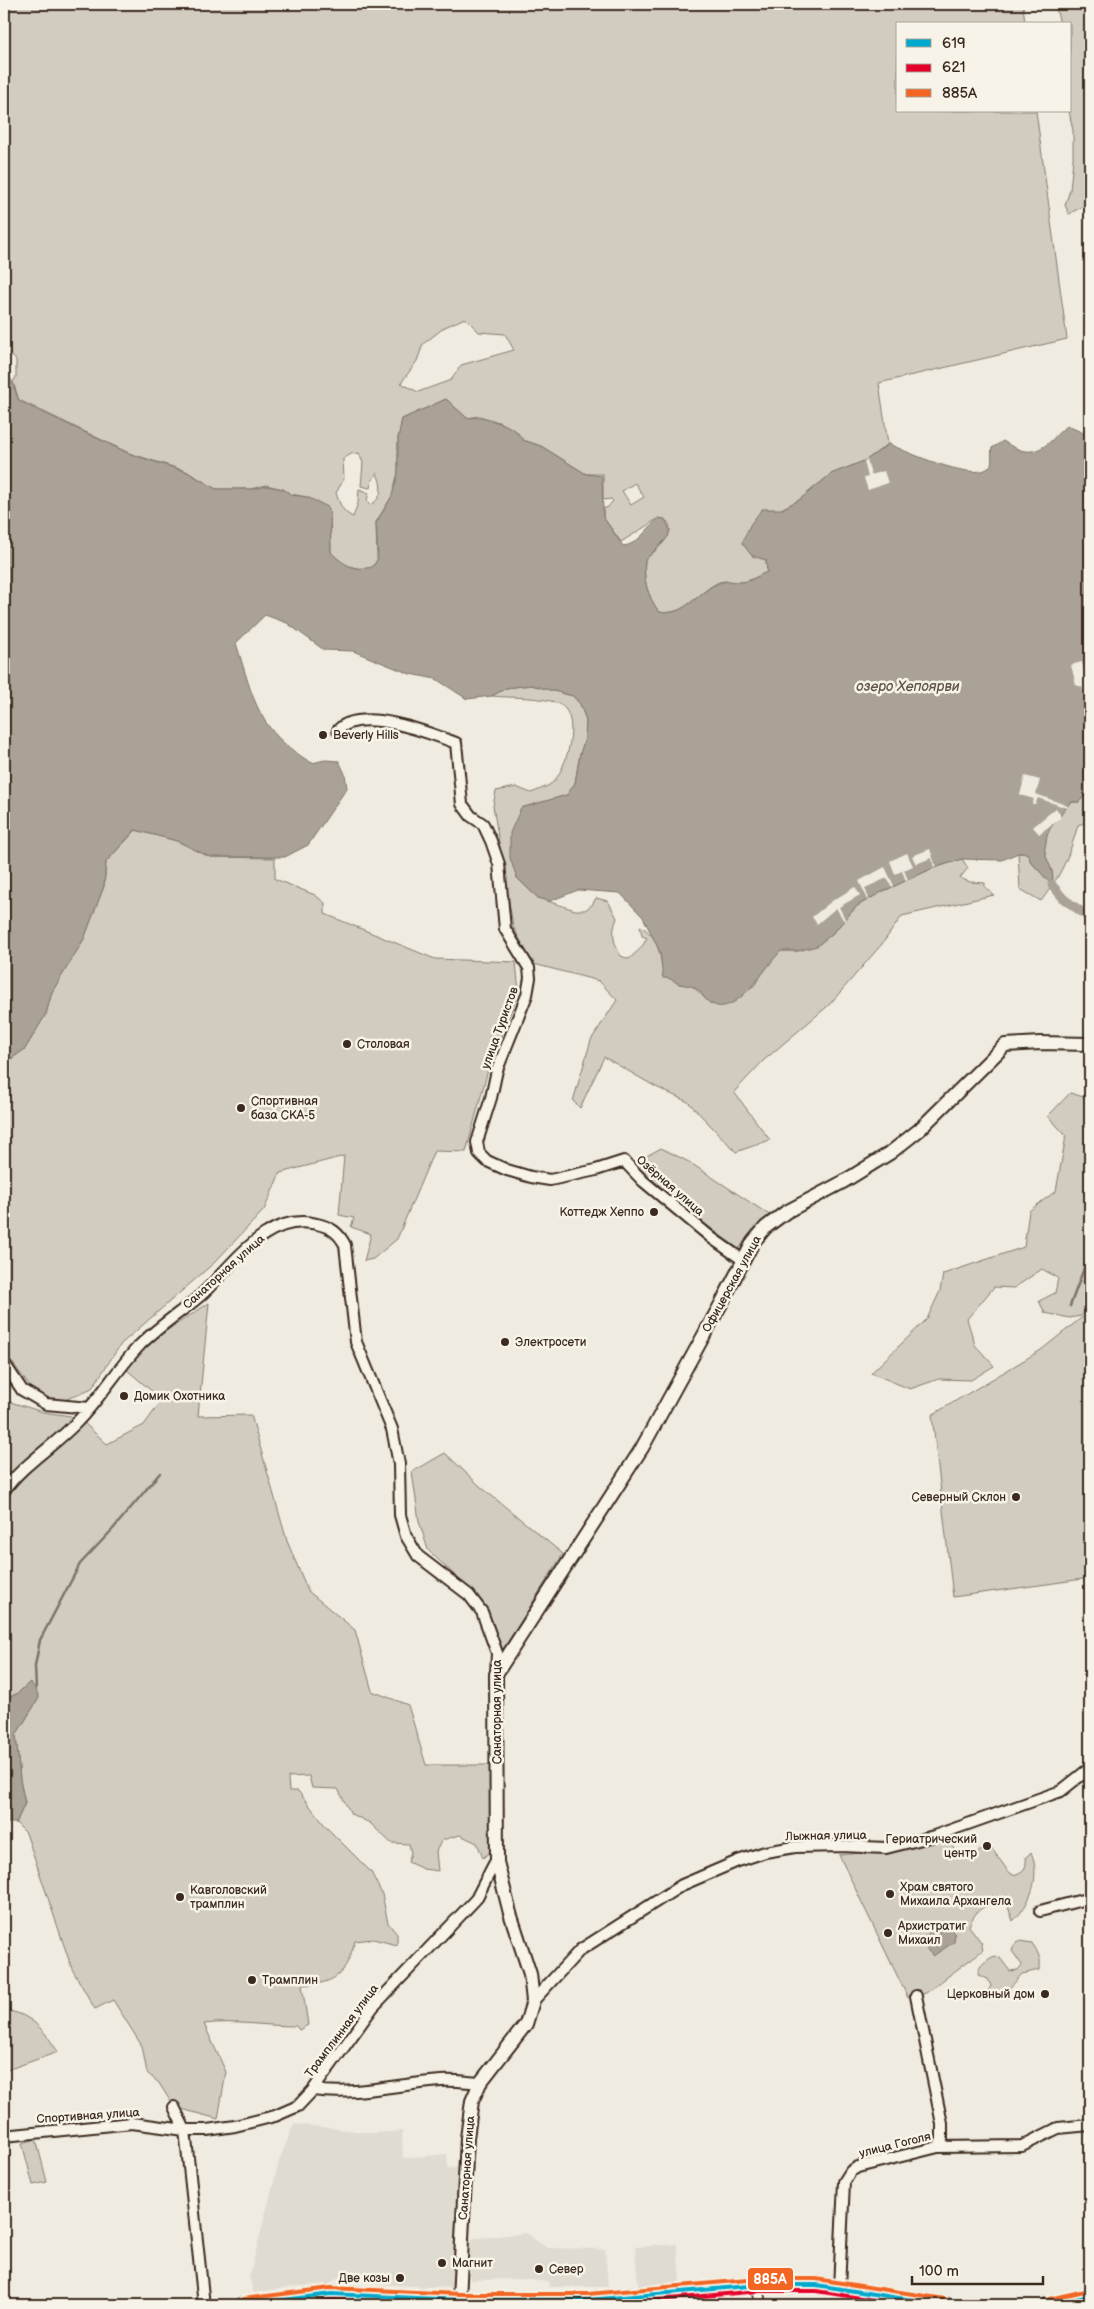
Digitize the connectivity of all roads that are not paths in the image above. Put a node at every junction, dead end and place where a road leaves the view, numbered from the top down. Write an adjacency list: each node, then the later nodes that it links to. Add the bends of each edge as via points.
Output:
1 (338, 730): 3 (street, улица Туристов, via 359,721 389,722 456,743 462,804 483,824 491,841 499,864 505,929 529,968 530,978 527,995 497,1070 492,1098 477,1142 479,1153)
2 (1090, 1044): 4 (street, Офицерская улица, via 1006,1045 919,1130 890,1153 766,1226)
3 (488, 1161): 4 (street, Озёрная улица, via 531,1178 550,1180 624,1161 643,1181)
4 (743, 1260): 8 (street, Офицерская улица, via 642,1448)
5 (4, 1363): 6 (street, via 22,1390 46,1404)
6 (89, 1408): 7 (street, Санаторная улица, via 45,1453 12,1479); 8 (street, Санаторная улица, via 139,1346 268,1232 308,1221 340,1234 349,1264 356,1342 392,1429 398,1464 400,1516 406,1536 418,1556 469,1595 482,1612 497,1653)
7 (4, 1491)
8 (496, 1674): 10 (street, Санаторная улица)
9 (1090, 1768): 14 (street, Лыжная улица, via 1061,1791 934,1836 886,1848 795,1847 738,1861 682,1885 580,1950)
10 (497, 1862): 14 (street, Санаторная улица, via 530,1974); 16 (street, Трамплинная улица, via 476,1899 374,2007)
11 (1090, 1898): 12 (street)
12 (1040, 1911)
13 (916, 1996): 21 (street, via 942,2124 942,2140)
14 (533, 2001): 15 (street, Санаторная улица, via 526,2024)
15 (480, 2083): 16 (street, Трамплинная улица, via 443,2081 360,2091); 26 (street, Санаторная улица, via 472,2101 466,2138)
16 (313, 2090): 19 (street, Спортивная улица, via 298,2106 274,2116 235,2126)
17 (174, 2107): 19 (street)
18 (1090, 2125): 21 (street, улица Гоголя, via 1058,2128 1022,2146)
19 (185, 2130): 20 (street, Спортивная улица, via 132,2123); 27 (street)
20 (4, 2136)
21 (938, 2147): 23 (street, улица Гоголя, via 874,2162 851,2171 844,2182)
22 (760, 2285): 23 (main road); 26 (main road, via 588,2300); 29 (street)
23 (839, 2288): 30 (main road)
24 (1090, 2296): 31 (main road)
25 (330, 2299): 26 (main road); 28 (main road)
26 (459, 2300)
27 (204, 2305)
28 (244, 2305)
29 (759, 2305)
30 (944, 2305)
31 (1050, 2305)

